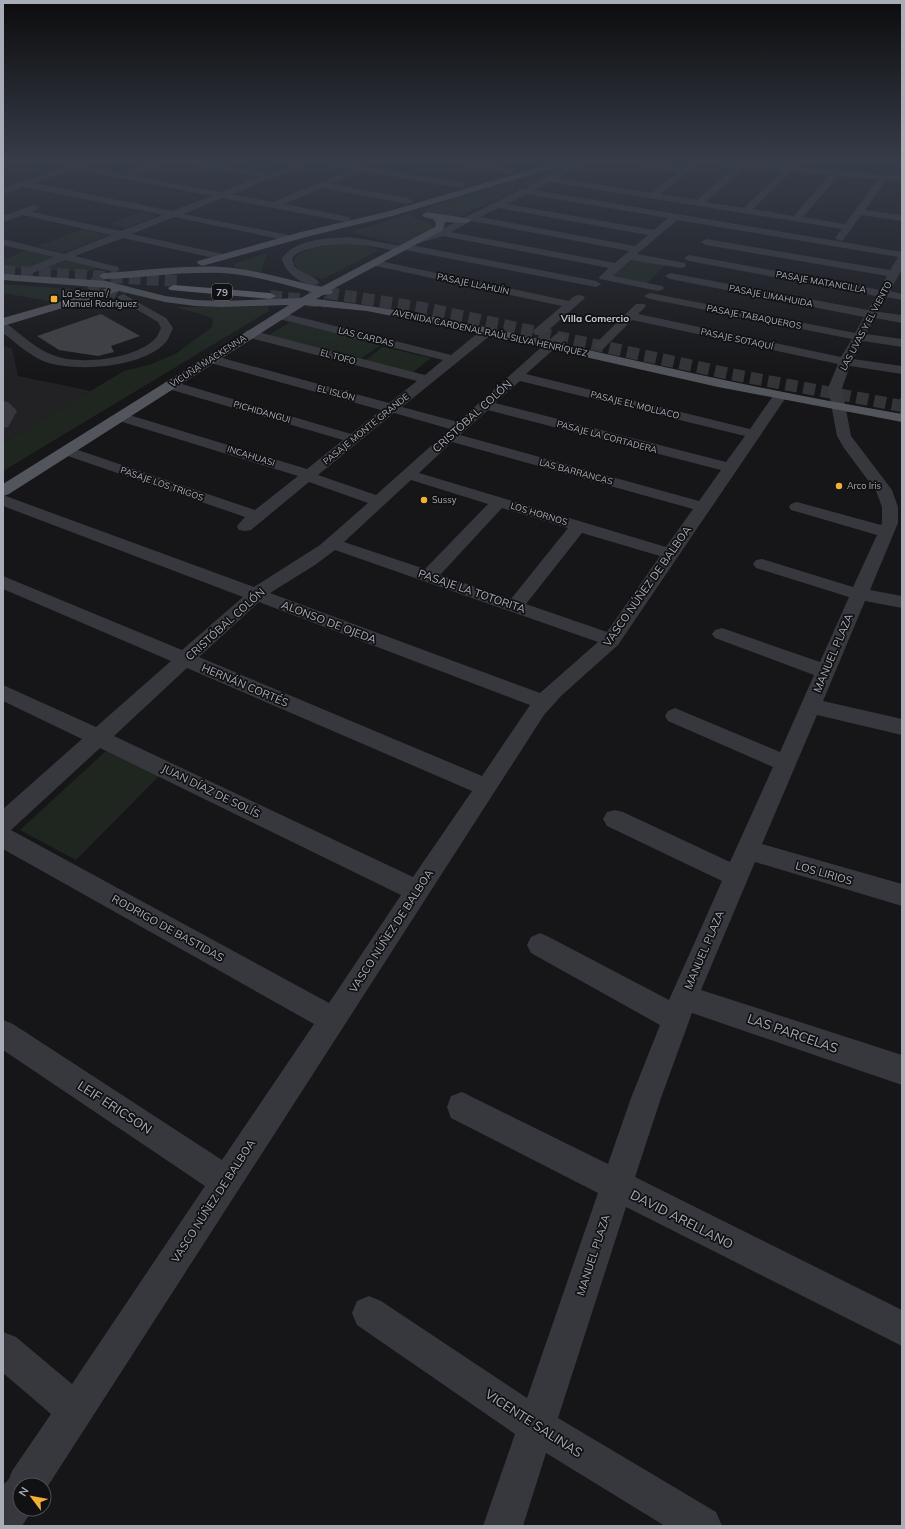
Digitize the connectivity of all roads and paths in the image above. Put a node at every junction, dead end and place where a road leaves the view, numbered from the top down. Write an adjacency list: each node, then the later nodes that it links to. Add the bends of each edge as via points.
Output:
1 (109, 232): 15 (street)
2 (128, 232): 15 (street)
3 (262, 232): 16 (street)
4 (309, 232): 14 (main road)
5 (312, 232): 14 (main road)
6 (430, 232): 17 (street, VICUÑA MACKENNA)
7 (468, 232): 29 (street)
8 (535, 232): 22 (street, PASAJE MATANCILLA)
9 (652, 232): 13 (street)
10 (716, 232): 19 (street)
11 (767, 232): 20 (street)
12 (844, 232): 20 (street)
13 (656, 233): 22 (street)
14 (304, 234): 16 (main road)
15 (121, 235): 24 (street); 25 (street)
16 (289, 238): 24 (main road)
17 (419, 240): 21 (main road, VICUÑA MACKENNA)
18 (3, 242): 25 (street)
19 (706, 242): 27 (street); 34 (street)
20 (835, 244): 23 (street)
21 (404, 248): 28 (main road, VICUÑA MACKENNA); 38 (street, PASAJE TABAQUEROS); 39 (street, PASAJE TABAQUEROS, via 350,240 322,242 300,248 290,254 287,264)
22 (633, 252): 27 (street, PASAJE MATANCILLA); 29 (street)
23 (902, 255)
24 (228, 256): 32 (main road, via 224,265); 37 (main road)
25 (64, 257): 30 (street); 33 (street)
26 (902, 259): 34 (street, LAS UVAS Y EL VIENTO)
27 (685, 262): 35 (street); 44 (street, PASAJE MATANCILLA)
28 (375, 263): 41 (main road, VICUÑA MACKENNA); 47 (street, PASAJE LLAHUÍN)
29 (617, 266): 38 (street)
30 (114, 269)
31 (3, 271): 33 (main road, AVENIDA CARDENAL RAÚL SILVA HENRÍQUEZ)
32 (236, 271): 37 (main road, AVENIDA CARDENAL RAÚL SILVA HENRÍQUEZ, via 204,270); 40 (main road, AVENIDA CARDENAL RAÚL SILVA HENRÍQUEZ)
33 (26, 272): 37 (main road, AVENIDA CARDENAL RAÚL SILVA HENRÍQUEZ)
34 (897, 272): 44 (street, LAS UVAS Y EL VIENTO)
35 (670, 276): 43 (street); 48 (street, PASAJE LIMAHUIDA)
36 (3, 277): 42 (main road, AVENIDA CARDENAL RAÚL SILVA HENRÍQUEZ, via 91,282)
37 (177, 280): 40 (highway, 79); 42 (main road)
38 (600, 281): 43 (street, PASAJE TABAQUEROS); 47 (street)
39 (314, 282)
40 (271, 291): 41 (main road, AVENIDA CARDENAL RAÚL SILVA HENRÍQUEZ); 42 (main road, AVENIDA CARDENAL RAÚL SILVA HENRÍQUEZ, via 222,304); 46 (main road, AVENIDA CARDENAL RAÚL SILVA HENRÍQUEZ)
41 (323, 291): 46 (main road, VICUÑA MACKENNA); 55 (main road, AVENIDA CARDENAL RAÚL SILVA HENRÍQUEZ, via 445,312)
42 (122, 292): 52 (main road); 53 (street, via 162,320 167,328 164,337 153,346 116,360 83,364 54,360 41,355)
43 (654, 292): 50 (street); 57 (street, PASAJE TABAQUEROS)
44 (883, 294): 45 (street, PASAJE MATANCILLA); 48 (street, LAS UVAS Y EL VIENTO)
45 (902, 297)
46 (303, 301): 49 (main road, VICUÑA MACKENNA); 54 (main road, AVENIDA CARDENAL RAÚL SILVA HENRÍQUEZ, via 379,310)
47 (571, 305): 55 (street)
48 (871, 315): 51 (street, PASAJE LIMAHUIDA); 57 (street, LAS UVAS Y EL VIENTO)
49 (279, 316): 56 (main road, VICUÑA MACKENNA); 62 (street, LAS CARDAS)
50 (630, 316): 60 (street); 63 (street, PASAJE SOTAQUÍ)
51 (902, 319)
52 (3, 322)
53 (3, 327)
54 (488, 331): 58 (main road, AVENIDA CARDENAL RAÚL SILVA HENRÍQUEZ); 62 (street, PASAJE MONTE GRANDE)
55 (539, 332): 58 (main road, AVENIDA CARDENAL RAÚL SILVA HENRÍQUEZ)
56 (250, 334): 61 (main road, VICUÑA MACKENNA); 66 (street, EL TOFO)
57 (859, 338): 59 (street, PASAJE TABAQUEROS); 63 (street, LAS UVAS Y EL VIENTO)
58 (555, 341): 60 (main road, AVENIDA CARDENAL RAÚL SILVA HENRÍQUEZ); 65 (street, CRISTÓBAL COLÓN); 68 (main road, AVENIDA CARDENAL RAÚL SILVA HENRÍQUEZ, via 671,373)
59 (902, 343)
60 (599, 346): 69 (main road, AVENIDA CARDENAL RAÚL SILVA HENRÍQUEZ)
61 (211, 359): 67 (main road, VICUÑA MACKENNA); 73 (street, EL ISLÓN)
62 (453, 359): 66 (street, PASAJE MONTE GRANDE)
63 (845, 362): 64 (street, PASAJE SOTAQUÍ); 69 (street, LAS UVAS Y EL VIENTO, via 835,388)
64 (902, 370)
65 (516, 376): 71 (street, CRISTÓBAL COLÓN); 78 (street, PASAJE EL MOLLACO)
66 (427, 380): 73 (street, PASAJE MONTE GRANDE)
67 (170, 386): 74 (main road, VICUÑA MACKENNA); 79 (street, PICHIDANGUI)
68 (780, 396): 69 (main road, AVENIDA CARDENAL RAÚL SILVA HENRÍQUEZ); 78 (street, VASCO NÚÑEZ DE BALBOA)
69 (838, 401): 72 (main road, AVENIDA CARDENAL RAÚL SILVA HENRÍQUEZ); 75 (main road, AVENIDA CARDENAL RAÚL SILVA HENRÍQUEZ); 86 (street, MANUEL PLAZA, via 842,429 849,445)
70 (3, 405): 76 (street, via 10,411)
71 (485, 405): 77 (street, CRISTÓBAL COLÓN); 81 (street, PASAJE LA CORTADERA)
72 (902, 406)
73 (391, 408): 77 (street, EL ISLÓN); 79 (street, PASAJE MONTE GRANDE)
74 (121, 417): 80 (main road, VICUÑA MACKENNA); 83 (street, INCAHUASI)
75 (902, 418)
76 (3, 424)
77 (455, 432): 82 (street, CRISTÓBAL COLÓN); 89 (street, LAS BARRANCAS)
78 (754, 434): 81 (street, VASCO NÚÑEZ DE BALBOA)
79 (353, 439): 83 (street, PASAJE MONTE GRANDE)
80 (67, 451): 84 (main road, VICUÑA MACKENNA); 91 (street, PASAJE LOS TRIGOS)
81 (730, 468): 89 (street, VASCO NÚÑEZ DE BALBOA)
82 (408, 474): 87 (street, CRISTÓBAL COLÓN); 88 (street, LOS HORNOS)
83 (308, 475): 87 (street, INCAHUASI, via 318,481); 91 (street, PASAJE MONTE GRANDE)
84 (3, 491)
85 (3, 500): 101 (street, ALONSO DE OJEDA)
86 (895, 500): 94 (street, MANUEL PLAZA)
87 (379, 501): 95 (street, CRISTÓBAL COLÓN)
88 (499, 502): 93 (street, LOS HORNOS); 98 (street)
89 (703, 507): 96 (street, VASCO NÚÑEZ DE BALBOA)
90 (797, 507): 94 (street)
91 (258, 516): 92 (street, PASAJE MONTE GRANDE)
92 (245, 526)
93 (579, 526): 96 (street, LOS HORNOS); 103 (street)
94 (886, 532): 100 (street, MANUEL PLAZA)
95 (332, 543): 98 (street, PASAJE LA TOTORITA); 101 (street, CRISTÓBAL COLÓN, via 308,563 270,583)
96 (670, 554): 105 (street, VASCO NÚÑEZ DE BALBOA)
97 (762, 564): 100 (street)
98 (429, 576): 103 (street, PASAJE LA TOTORITA)
99 (3, 582): 106 (street, HERNÁN CORTÉS)
100 (858, 594): 102 (street); 107 (street, MANUEL PLAZA)
101 (256, 595): 106 (street, CRISTÓBAL COLÓN); 109 (street, ALONSO DE OJEDA)
102 (902, 602)
103 (515, 606): 105 (street, PASAJE LA TOTORITA)
104 (722, 634): 107 (street)
105 (611, 640): 109 (street, VASCO NÚÑEZ DE BALBOA)
106 (185, 659): 113 (street, CRISTÓBAL COLÓN); 115 (street, HERNÁN CORTÉS)
107 (826, 672): 110 (street, MANUEL PLAZA)
108 (3, 692): 113 (street, JUAN DÍAZ DE SOLÍS)
109 (543, 702): 115 (street, VASCO NÚÑEZ DE BALBOA)
110 (811, 706): 112 (street); 114 (street, MANUEL PLAZA)
111 (675, 716): 114 (street)
112 (902, 727)
113 (98, 737): 117 (street, CRISTÓBAL COLÓN); 121 (street, JUAN DÍAZ DE SOLÍS)
114 (784, 763): 119 (street, MANUEL PLAZA)
115 (486, 787): 121 (street, VASCO NÚÑEZ DE BALBOA)
116 (615, 819): 120 (street)
117 (3, 823)
118 (3, 837): 125 (street, RODRIGO DE BASTIDAS)
119 (747, 850): 120 (street, MANUEL PLAZA); 122 (street, LOS LIRIOS)
120 (735, 876): 124 (street, MANUEL PLAZA)
121 (418, 891): 125 (street, VASCO NÚÑEZ DE BALBOA)
122 (902, 895)
123 (540, 945): 124 (street, LAS PARCELAS)
124 (680, 1008): 127 (street, LAS PARCELAS); 130 (street, MANUEL PLAZA)
125 (333, 1020): 129 (street, VASCO NÚÑEZ DE BALBOA)
126 (3, 1034): 129 (street, LEIF ERICSON)
127 (902, 1070)
128 (462, 1107): 130 (street, DAVID ARELLANO)
129 (226, 1181): 134 (street, VASCO NÚÑEZ DE BALBOA)
130 (616, 1186): 132 (street, DAVID ARELLANO); 135 (street, MANUEL PLAZA)
131 (369, 1313): 135 (street, VICENTE SALINAS)
132 (902, 1329)
133 (3, 1350): 134 (street)
134 (75, 1410): 136 (street, VASCO NÚÑEZ DE BALBOA)
135 (536, 1426): 139 (street, MANUEL PLAZA); 140 (street, VICENTE SALINAS)
136 (31, 1477)
137 (12, 1506): 138 (street)
138 (3, 1520)
139 (503, 1526)
140 (702, 1526)

